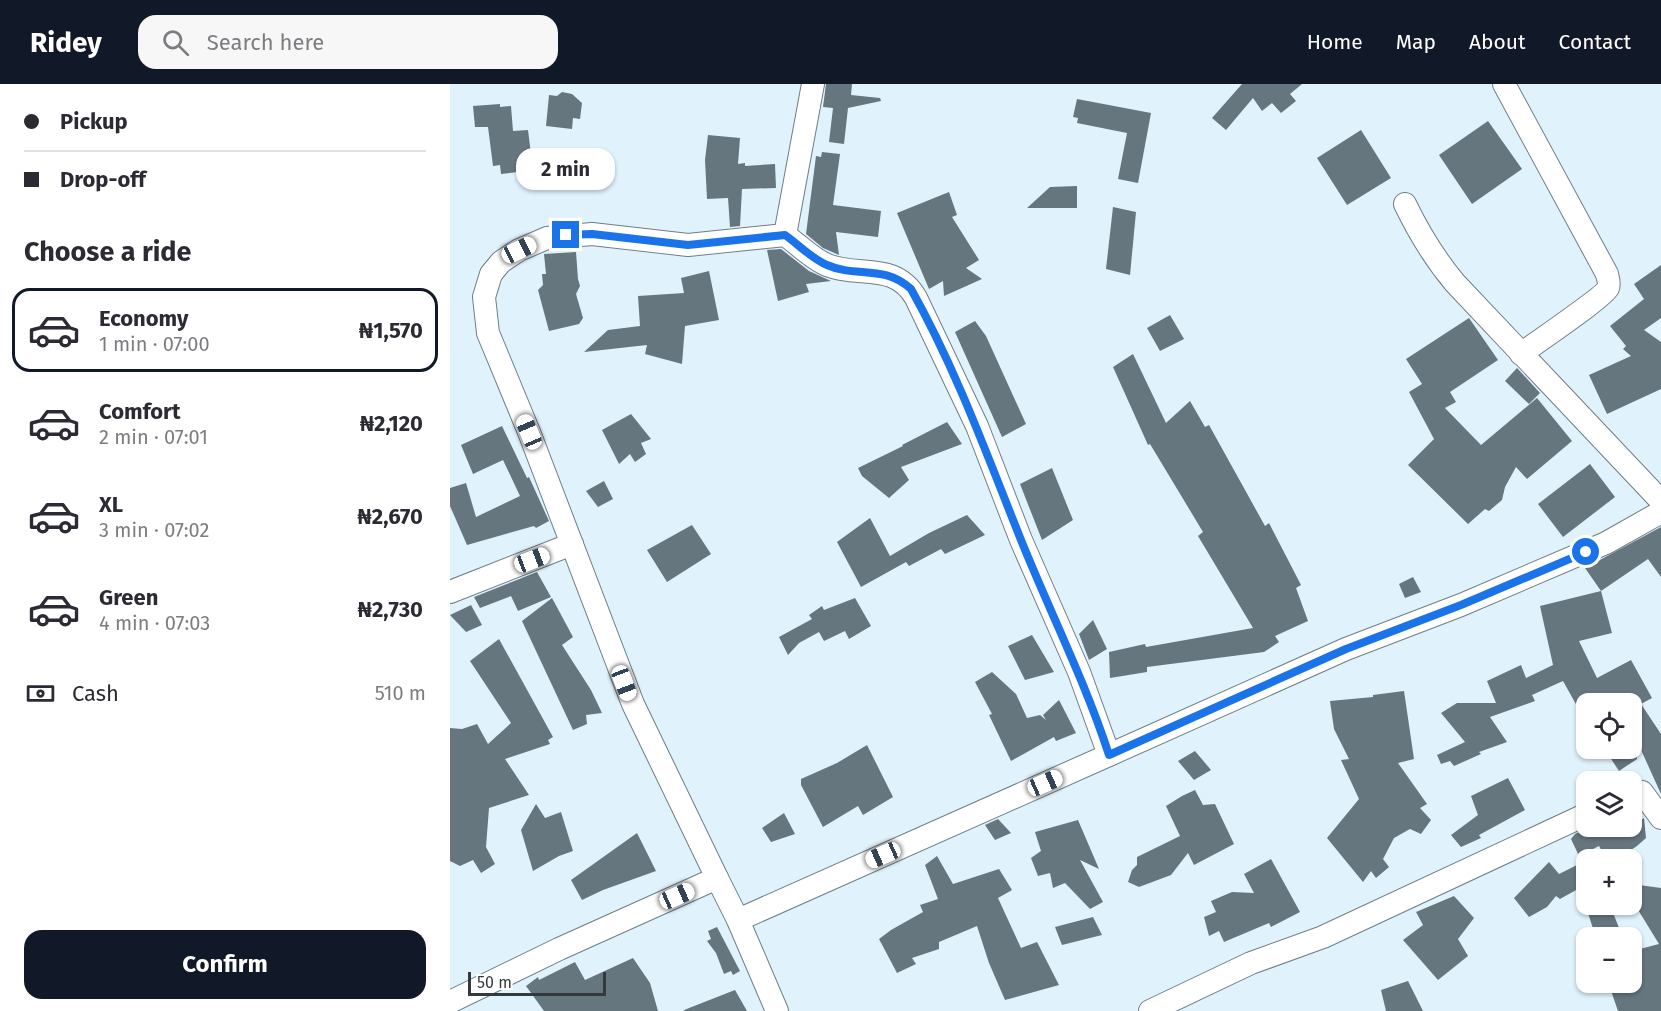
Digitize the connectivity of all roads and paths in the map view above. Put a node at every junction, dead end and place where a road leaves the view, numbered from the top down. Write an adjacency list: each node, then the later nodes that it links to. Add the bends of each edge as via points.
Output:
1 (813, 84): 4 (street)
2 (1504, 84): 5 (street, via 1607,274 1609,285 1608,290)
3 (1405, 204): 5 (street, via 1436,261)
4 (785, 235): 8 (street, via 688,245 592,234 566,235 519,250 491,274 484,297 488,333); 10 (street, via 825,264 841,270 876,272 896,278 911,289 976,426 1079,672)
5 (1521, 354): 6 (street)
6 (1661, 501)
7 (1661, 512): 10 (street, via 1606,543 1346,649)
8 (572, 544): 9 (street); 14 (street, via 633,704)
9 (450, 592)
10 (1109, 755): 15 (street)
11 (1642, 792): 12 (street)
12 (1661, 818)
13 (1576, 819): 18 (street, via 1323,938 1251,963)
14 (717, 878): 15 (street); 16 (street)
15 (738, 920): 17 (street)
16 (450, 1002)
17 (777, 1011)
18 (1150, 1011)

